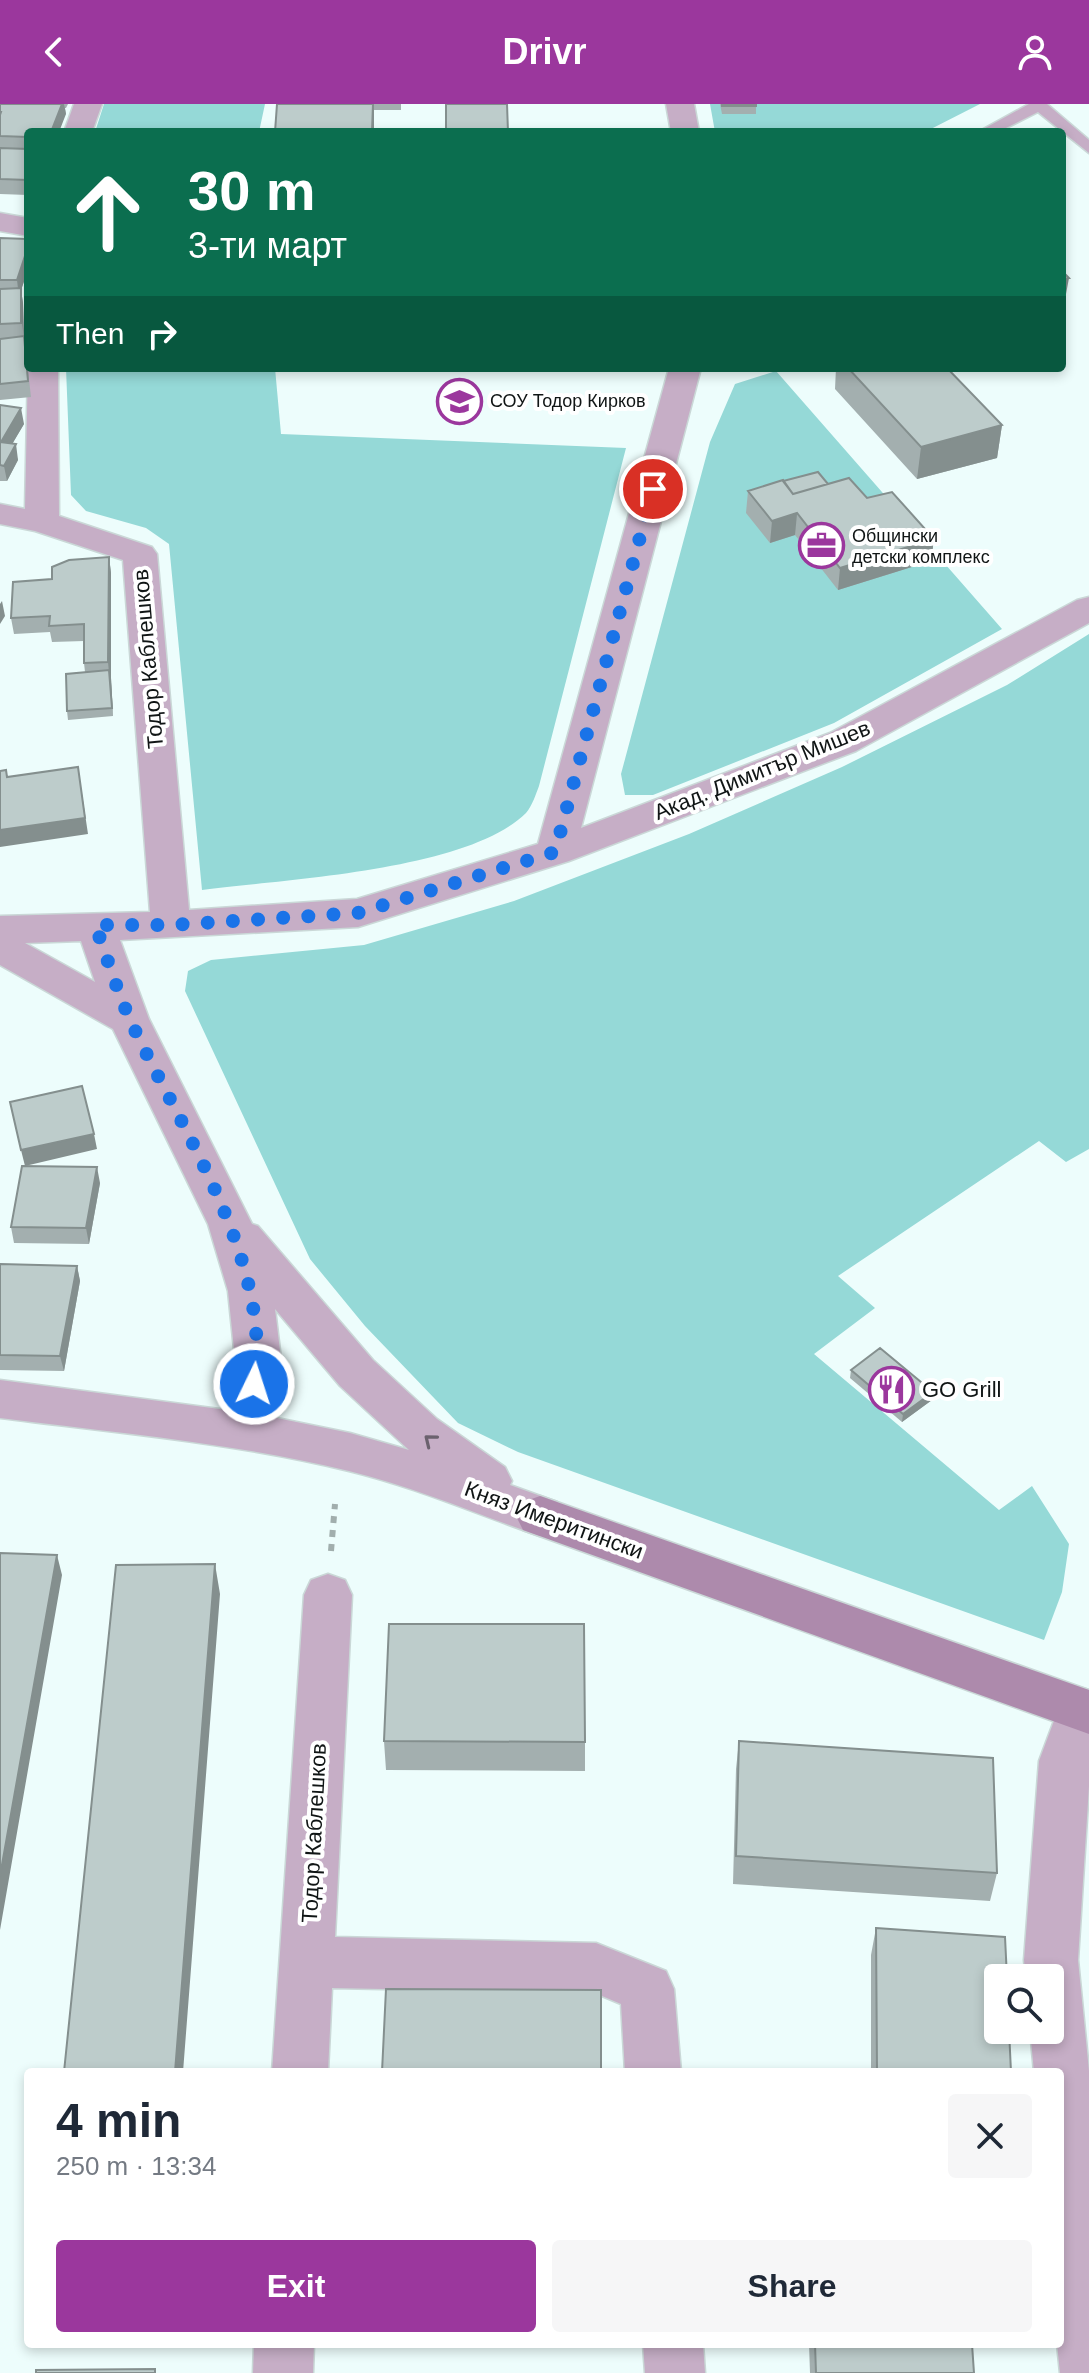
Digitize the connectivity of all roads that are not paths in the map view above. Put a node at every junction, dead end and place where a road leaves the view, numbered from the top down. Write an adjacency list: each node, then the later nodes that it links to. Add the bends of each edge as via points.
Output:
1 (88, 104): 4 (street)
2 (680, 104): 5 (street)
3 (1038, 104): 6 (lane); 7 (lane)
4 (79, 128)
5 (684, 128)
6 (993, 128)
7 (1066, 128)
8 (1066, 128): 9 (lane)
9 (1089, 148)
10 (0, 222): 11 (street)
11 (24, 226)
12 (42, 372): 15 (street)
13 (684, 372): 17 (street)
14 (0, 514): 15 (street)
15 (42, 522): 19 (street, Тодор Каблешков, via 140,554)
16 (1089, 608): 17 (street, Акад. Димитър Мишев, via 843,742)
17 (555, 852): 19 (street, Акад. Димитър Мишев, via 358,913)
18 (95, 925): 19 (street, Акад. Димитър Мишев); 20 (street, Акад. Димитър Мишев); 22 (street)
19 (171, 925)
20 (0, 930)
21 (0, 947): 22 (street)
22 (129, 1019): 23 (street)
23 (230, 1224): 25 (street, via 250,1291 258,1359); 26 (street, one-way to 23, via 397,1413)
24 (0, 1399): 25 (street, Княз Имеритински)
25 (246, 1434): 26 (street, Княз Имеритински, via 348,1452)
26 (540, 1516): 28 (street, Княз Имеритински)
27 (328, 1595): 29 (street, Тодор Каблешков)
28 (1087, 1704): 32 (street, via 1065,1761 1051,1960)
29 (306, 1962): 30 (street, Тодор Каблешков); 31 (street, via 596,1968 647,1989)
30 (300, 2068)
31 (653, 2068)
32 (1061, 2068)
33 (1064, 2101): 36 (street)
34 (284, 2348): 37 (street)
35 (673, 2348): 38 (street)
36 (1089, 2371)
37 (283, 2373)
38 (675, 2373)

